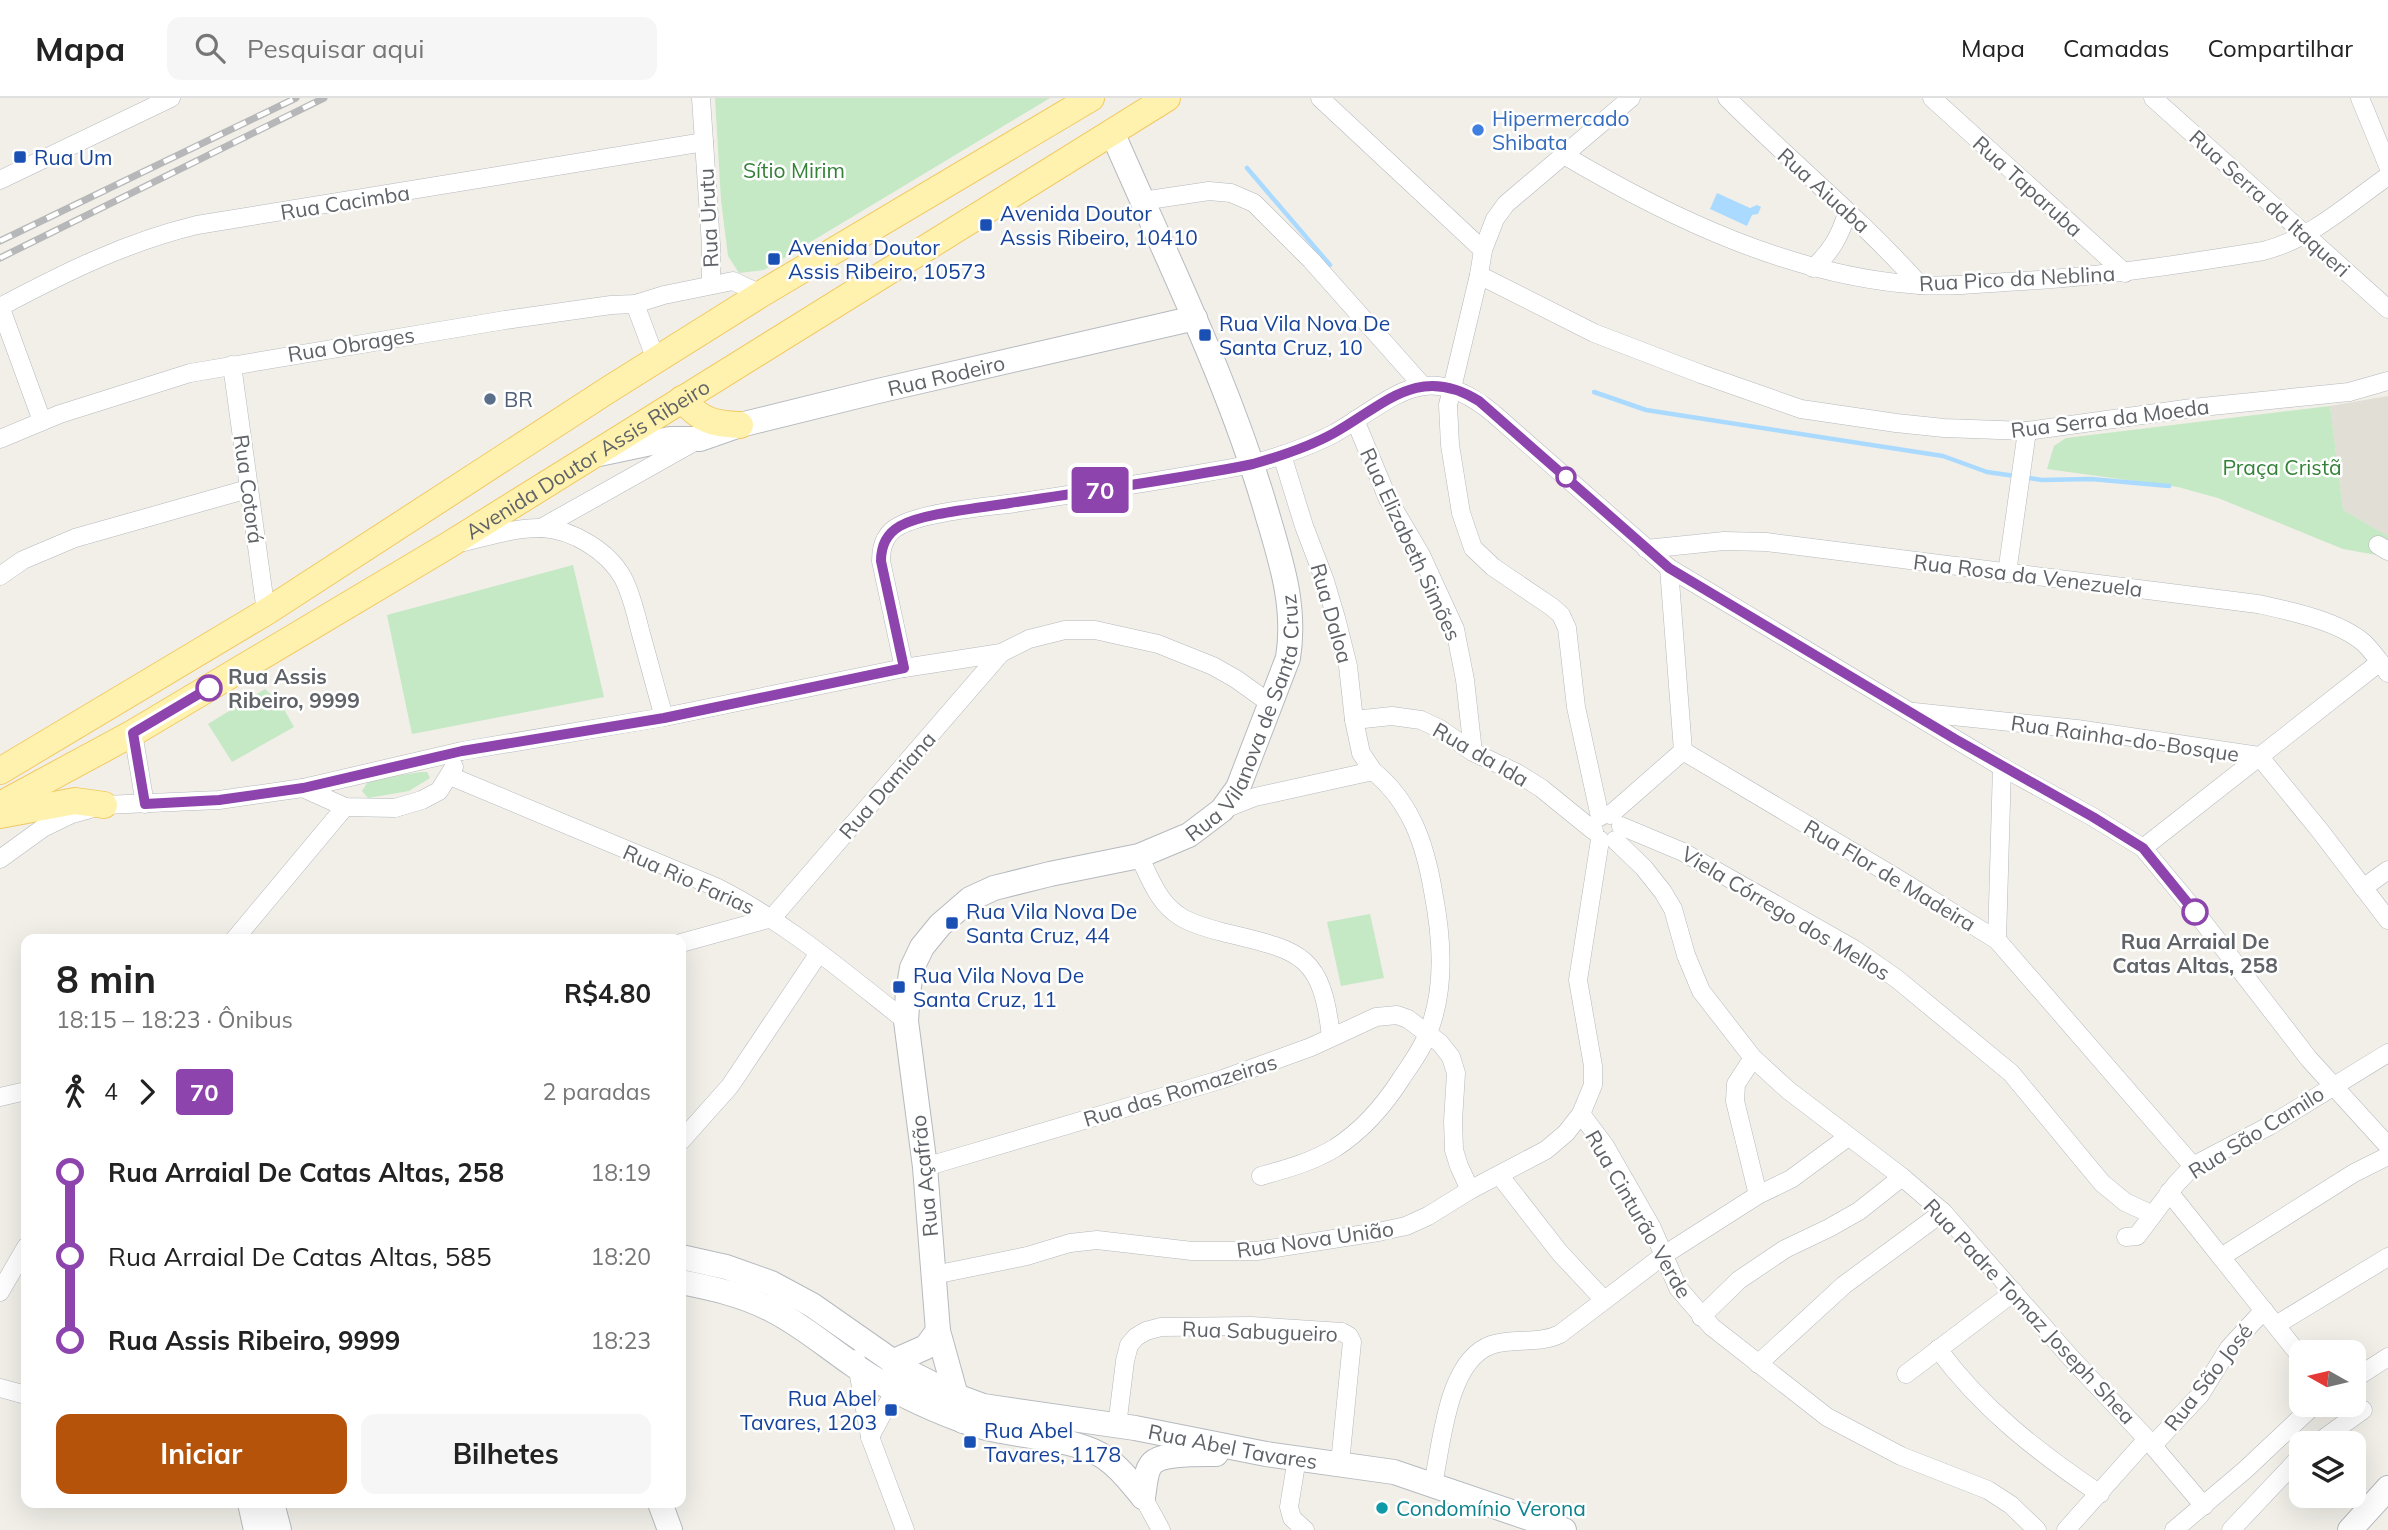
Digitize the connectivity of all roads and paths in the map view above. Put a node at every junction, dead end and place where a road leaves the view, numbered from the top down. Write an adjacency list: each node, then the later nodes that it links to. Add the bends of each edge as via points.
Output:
1 (171, 98): 18 (street)
2 (701, 98): 14 (street, Rua Urutu)
3 (1091, 98): 11 (main road, Avenida Doutor Assis Ribeiro)
4 (1167, 98): 12 (main road, Avenida Doutor Assis Ribeiro)
5 (1320, 98): 22 (street)
6 (1631, 98): 15 (street, Rua Cinturão Verde)
7 (1727, 98): 20 (street, Rua Aiuaba)
8 (1932, 98): 24 (street, Rua Taparuba)
9 (2153, 98): 21 (street, Rua Serra da Itaqueri)
10 (2360, 98): 13 (street)
11 (1055, 120): 12 (main road, via 1090,118); 28 (main road, Avenida Doutor Assis Ribeiro)
12 (1112, 132): 19 (street, Rua Vilanova de Santa Cruz); 38 (main road, Avenida Doutor Assis Ribeiro)
13 (2381, 132): 16 (street)
14 (704, 142): 26 (street, Rua Urutu); 31 (street, Rua Cacimba, via 197,225 111,252)
15 (1564, 155): 22 (street, Rua Cinturão Verde, via 1506,204); 23 (street, Rua Pico da Neblina, via 1702,227)
16 (2388, 166)
17 (2388, 176): 21 (street, Rua Pico da Neblina)
18 (0, 180)
19 (1142, 201): 32 (street, Rua Vilanova de Santa Cruz); 36 (street, via 1209,191 1231,193 1254,203)
20 (1847, 213): 23 (street, via 1831,250); 27 (street, Rua Aiuaba)
21 (2305, 235): 24 (street, Rua Pico da Neblina, via 2263,251); 29 (street, Rua Serra da Itaqueri)
22 (1483, 250): 25 (street, Rua Cinturão Verde)
23 (1812, 268): 27 (street, Rua Pico da Neblina)
24 (2125, 273): 27 (street, Rua Pico da Neblina)
25 (1479, 275): 37 (street, Rua Cinturão Verde); 42 (street, Rua Serra da Moeda, via 1594,333 1801,409)
26 (711, 285): 28 (street, Rua Urutu, via 733,281); 30 (street, Rua Obrages)
27 (1920, 285)
28 (761, 294): 33 (main road, Avenida Doutor Assis Ribeiro)
29 (2384, 298)
30 (635, 304): 33 (street); 34 (street, Rua Obrages, via 505,320)
31 (0, 307): 40 (street)
32 (1195, 318): 41 (street, Rua Rodeiro); 47 (street, Rua Vilanova de Santa Cruz)
33 (656, 360): 55 (main road, Avenida Doutor Assis Ribeiro)
34 (232, 365): 40 (street, Rua Obrages, via 158,382); 48 (street, Rua Cotorá)
35 (2388, 381): 42 (street, Rua Serra da Moeda, via 2349,392 2192,408)
36 (1422, 385): 37 (street); 39 (street, via 1381,401)
37 (1451, 388): 51 (street, via 1479,401); 79 (street, Rua Cinturão Verde, via 1450,445 1466,533 1493,567 1561,615 1567,628 1578,718)
38 (682, 399): 41 (main road, via 704,419); 46 (main road, Avenida Doutor Assis Ribeiro)
39 (1355, 420): 45 (street); 66 (street, Rua Elizabeth Simões, via 1388,499 1421,555 1455,629)
40 (42, 421): 43 (street, Rua Obrages)
41 (740, 425): 44 (street, Rua Rodeiro)
42 (2027, 437): 52 (street)
43 (0, 439)
44 (700, 439): 46 (street, Rua Rodeiro, via 670,439); 49 (street, Rua Rodeiro)
45 (1282, 455): 47 (street); 62 (street, Rua Daloa, via 1342,638)
46 (591, 456): 50 (main road, Avenida Doutor Assis Ribeiro)
47 (1253, 464): 58 (street, via 964,510 897,527 881,548 881,561); 59 (street, Rua Vilanova de Santa Cruz, via 1292,612 1288,658)
48 (248, 489): 54 (street, via 75,538 23,559); 55 (street, Rua Cotorá)
49 (541, 528): 50 (street); 61 (street, via 558,530 595,548 623,578)
50 (447, 546): 63 (main road, Avenida Doutor Assis Ribeiro)
51 (1646, 549): 52 (street, Rua Rosa da Venezuela, via 1766,542); 53 (street)
52 (2009, 567): 57 (street, Rua Rosa da Venezuela, via 2288,611 2363,642)
53 (1669, 568): 60 (street); 65 (street)
54 (0, 576)
55 (266, 612): 69 (main road, Avenida Doutor Assis Ribeiro)
56 (1001, 653): 58 (street); 59 (street, via 1029,639 1065,630 1119,634 1213,666); 85 (street, Rua Damiana)
57 (2384, 667): 67 (street)
58 (904, 668): 61 (street)
59 (1271, 704): 77 (street, Rua Vilanova de Santa Cruz, via 1238,788)
60 (1908, 711): 67 (street, Rua Rainha-do-Bosque, via 2077,729); 68 (street)
61 (664, 718): 64 (street)
62 (1354, 720): 66 (street, Rua da Ida, via 1392,716 1421,720); 70 (street, Rua Daloa, via 1361,753)
63 (133, 733): 73 (street); 74 (main road, Avenida Doutor Assis Ribeiro)
64 (462, 751): 71 (street); 72 (street)
65 (1684, 751): 79 (street); 88 (street, Rua Flor de Madeira)
66 (1473, 752): 79 (street, Rua da Ida)
67 (2259, 756): 80 (street); 84 (street, Rua Rainha-do-Bosque)
68 (2002, 767): 80 (street); 88 (street)
69 (0, 771)
70 (1373, 771): 77 (street, via 1255,797); 92 (street, Rua Daloa, via 1399,796 1413,819 1429,866 1441,958)
71 (450, 776): 76 (street, via 439,791 422,800 395,807); 85 (street, Rua Rio Farias, via 716,887)
72 (303, 788): 73 (street); 76 (street)
73 (145, 804): 75 (street)
74 (0, 805)
75 (104, 805): 78 (main road, via 75,801); 82 (street, via 43,828)
76 (345, 807): 87 (street)
77 (1222, 810): 81 (street, Rua Vilanova de Santa Cruz, via 1189,835)
78 (0, 815)
79 (1607, 828): 95 (street, Rua Padre Tomaz Joseph Shea, via 1663,892 1701,990); 99 (street, Rua Cinturão Verde, via 1578,979 1593,1066 1593,1085); 113 (street, Viela Córrego dos Mellos, via 1683,852 1854,949 1897,979 2011,1073 2116,1196)
80 (2143, 848): 96 (street)
81 (1139, 856): 91 (street, Rua Vilanova de Santa Cruz, via 1038,876 970,899 922,947 912,968); 93 (street, via 1161,901 1179,916 1278,946 1308,964 1327,1003)
82 (0, 859)
83 (2388, 870): 84 (street)
84 (2363, 888): 86 (street, Rua Rainha-do-Bosque)
85 (772, 918): 89 (street); 90 (street, Rua Rio Farias)
86 (2388, 920)
87 (239, 934)
88 (1997, 940): 104 (street, Rua Flor de Madeira)
89 (686, 942)
90 (819, 953): 91 (street, Rua Rio Farias); 100 (street, via 730,1086)
91 (906, 1021): 105 (street, Rua Açafrão)
92 (1428, 1034): 93 (street, Rua das Romazeiras, via 1408,1019 1386,1015); 106 (street, Rua Daloa, via 1390,1096 1354,1135 1311,1160); 109 (street, Rua das Romazeiras, via 1446,1050 1454,1065 1454,1150)
93 (1331, 1037): 105 (street, Rua das Romazeiras, via 1223,1079)
94 (2388, 1053): 96 (street, Rua São Camilo)
95 (1753, 1058): 101 (street, Rua Padre Tomaz Joseph Shea); 111 (street, via 1736,1084 1735,1101)
96 (2332, 1086): 102 (street); 104 (street, Rua São Camilo)
97 (21, 1092): 98 (street)
98 (0, 1097)
99 (1581, 1114): 107 (street, Rua Nova União, via 1546,1150); 115 (street, Rua Cinturão Verde, via 1605,1146)
100 (686, 1135)
101 (1848, 1138): 108 (street, Rua Padre Tomaz Joseph Shea); 111 (street, via 1791,1179)
102 (2388, 1146)
103 (2388, 1156): 117 (street)
104 (2193, 1166): 110 (street, Rua São Camilo)
105 (925, 1167): 120 (street, Rua Açafrão)
106 (1261, 1176)
107 (1500, 1176): 109 (street, Rua Nova União); 124 (street)
108 (1902, 1177): 112 (street, Rua Padre Tomaz Joseph Shea); 126 (street, via 1859,1211 1748,1274)
109 (1469, 1190): 120 (street, Rua Nova União, via 1406,1226 1366,1234 1222,1252 1097,1240 1070,1242)
110 (2169, 1192): 113 (street, Rua São Camilo); 117 (street)
111 (1758, 1195): 115 (street)
112 (1943, 1212): 123 (street, Rua Padre Tomaz Joseph Shea); 134 (street, via 1844,1285)
113 (2153, 1215): 114 (street, Rua São Camilo, via 2137,1236)
114 (2126, 1237)
115 (1664, 1255): 124 (street); 126 (street, Rua Cinturão Verde, via 1678,1288)
116 (21, 1256): 122 (street)
117 (2221, 1257): 125 (street)
118 (2388, 1257): 127 (street)
119 (686, 1258): 129 (street, Rua Abel Tavares, via 771,1283)
120 (934, 1275): 128 (street, Rua Açafrão)
121 (686, 1283): 135 (street, via 725,1291 771,1310)
122 (0, 1292)
123 (2014, 1293): 131 (street); 148 (street, Rua Padre Tomaz Joseph Shea)
124 (1604, 1300): 153 (street, via 1552,1338 1493,1345 1470,1358 1452,1393)
125 (2264, 1310): 127 (street); 148 (street, Rua São José, via 2229,1348 2200,1395)
126 (1702, 1317): 134 (street, Rua Cinturão Verde)
127 (2276, 1325): 130 (street)
128 (938, 1331): 133 (street, via 926,1347); 141 (street, Rua Açafrão)
129 (854, 1333): 133 (street, Rua Abel Tavares); 135 (street)
130 (2289, 1342)
131 (1938, 1349): 137 (street); 154 (street, via 1965,1384 2019,1436)
132 (2388, 1357): 136 (street)
133 (892, 1362): 141 (street, Rua Abel Tavares)
134 (1758, 1364): 168 (street, Rua Cinturão Verde, via 1827,1417 1901,1456 1988,1490)
135 (856, 1367): 139 (street); 147 (street)
136 (2366, 1371)
137 (1906, 1374)
138 (0, 1388): 140 (street)
139 (895, 1390): 144 (street); 147 (street)
140 (21, 1394)
141 (956, 1396): 144 (street, Rua Açafrão); 145 (street, Rua Abel Tavares, via 1012,1412)
142 (2300, 1418): 157 (street)
143 (2352, 1418): 146 (street)
144 (963, 1421): 156 (street, via 1093,1451 1123,1473)
145 (1117, 1426): 149 (street, Rua Abel Tavares); 151 (street, Rua Sabugueiro, via 1129,1345 1146,1331 1251,1326 1342,1332 1352,1342)
146 (2334, 1431)
147 (870, 1437): 164 (street)
148 (2150, 1442): 154 (street, Rua São José); 157 (street, Rua Padre Tomaz Joseph Shea)
149 (1266, 1454): 150 (street, Rua Abel Tavares); 156 (street, via 1156,1460)
150 (1297, 1458): 151 (street, Rua Abel Tavares); 166 (street, via 1289,1507 1292,1518)
151 (1339, 1463): 153 (street, Rua Abel Tavares)
152 (2289, 1469): 171 (street)
153 (1433, 1484): 167 (street, Rua Abel Tavares)
154 (2100, 1493): 169 (street, Rua São José)
155 (2386, 1495): 172 (street)
156 (1143, 1497): 165 (street)
157 (2204, 1506): 170 (street)
158 (251, 1508): 161 (street)
159 (273, 1508): 162 (street)
160 (662, 1508): 163 (street)
161 (256, 1530)
162 (279, 1530)
163 (670, 1530)
164 (905, 1530)
165 (1161, 1530)
166 (1305, 1530)
167 (1564, 1530)
168 (2037, 1530)
169 (2066, 1530)
170 (2174, 1530)
171 (2231, 1530)
172 (2350, 1530)

